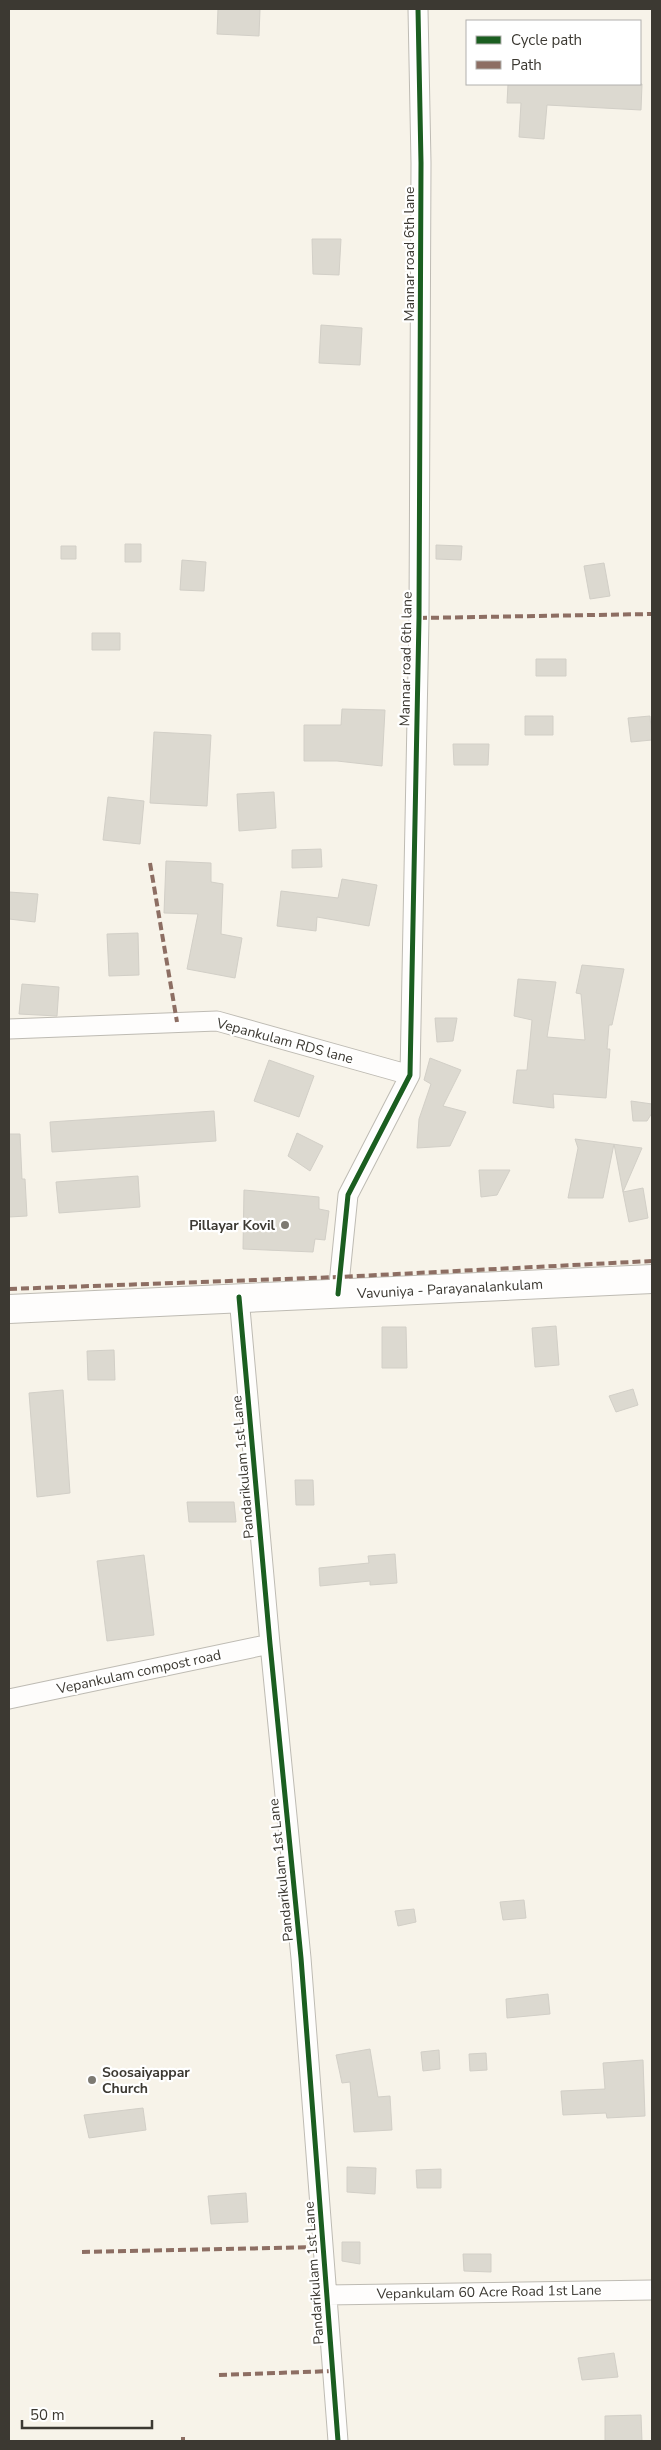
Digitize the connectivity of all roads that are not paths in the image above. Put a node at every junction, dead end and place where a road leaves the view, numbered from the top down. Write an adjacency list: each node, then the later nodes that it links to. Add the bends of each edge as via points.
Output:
1 (418, 9): 3 (street, Mannar road 6th lane, via 421,163 419,618)
2 (9, 1029): 3 (street, Vepankulam RDS lane, via 217,1021)
3 (410, 1075): 5 (street, Mannar road 6th lane, via 348,1195)
4 (652, 1279): 5 (highway, Vavuniya - Parayanalankulam)
5 (338, 1294): 6 (highway, Vavuniya - Parayanalankulam)
6 (239, 1297): 7 (highway, Vavuniya - Parayanalankulam); 8 (street, Pandarikulam 1st Lane)
7 (9, 1310)
8 (270, 1644): 9 (street, Vepankulam compost road); 11 (street, Pandarikulam 1st Lane, via 302,1958)
9 (9, 1699)
10 (652, 2290): 11 (street, Vepankulam 60 Acre Road 1st Lane)
11 (326, 2294): 12 (street, Pandarikulam 1st Lane)
12 (338, 2441)

